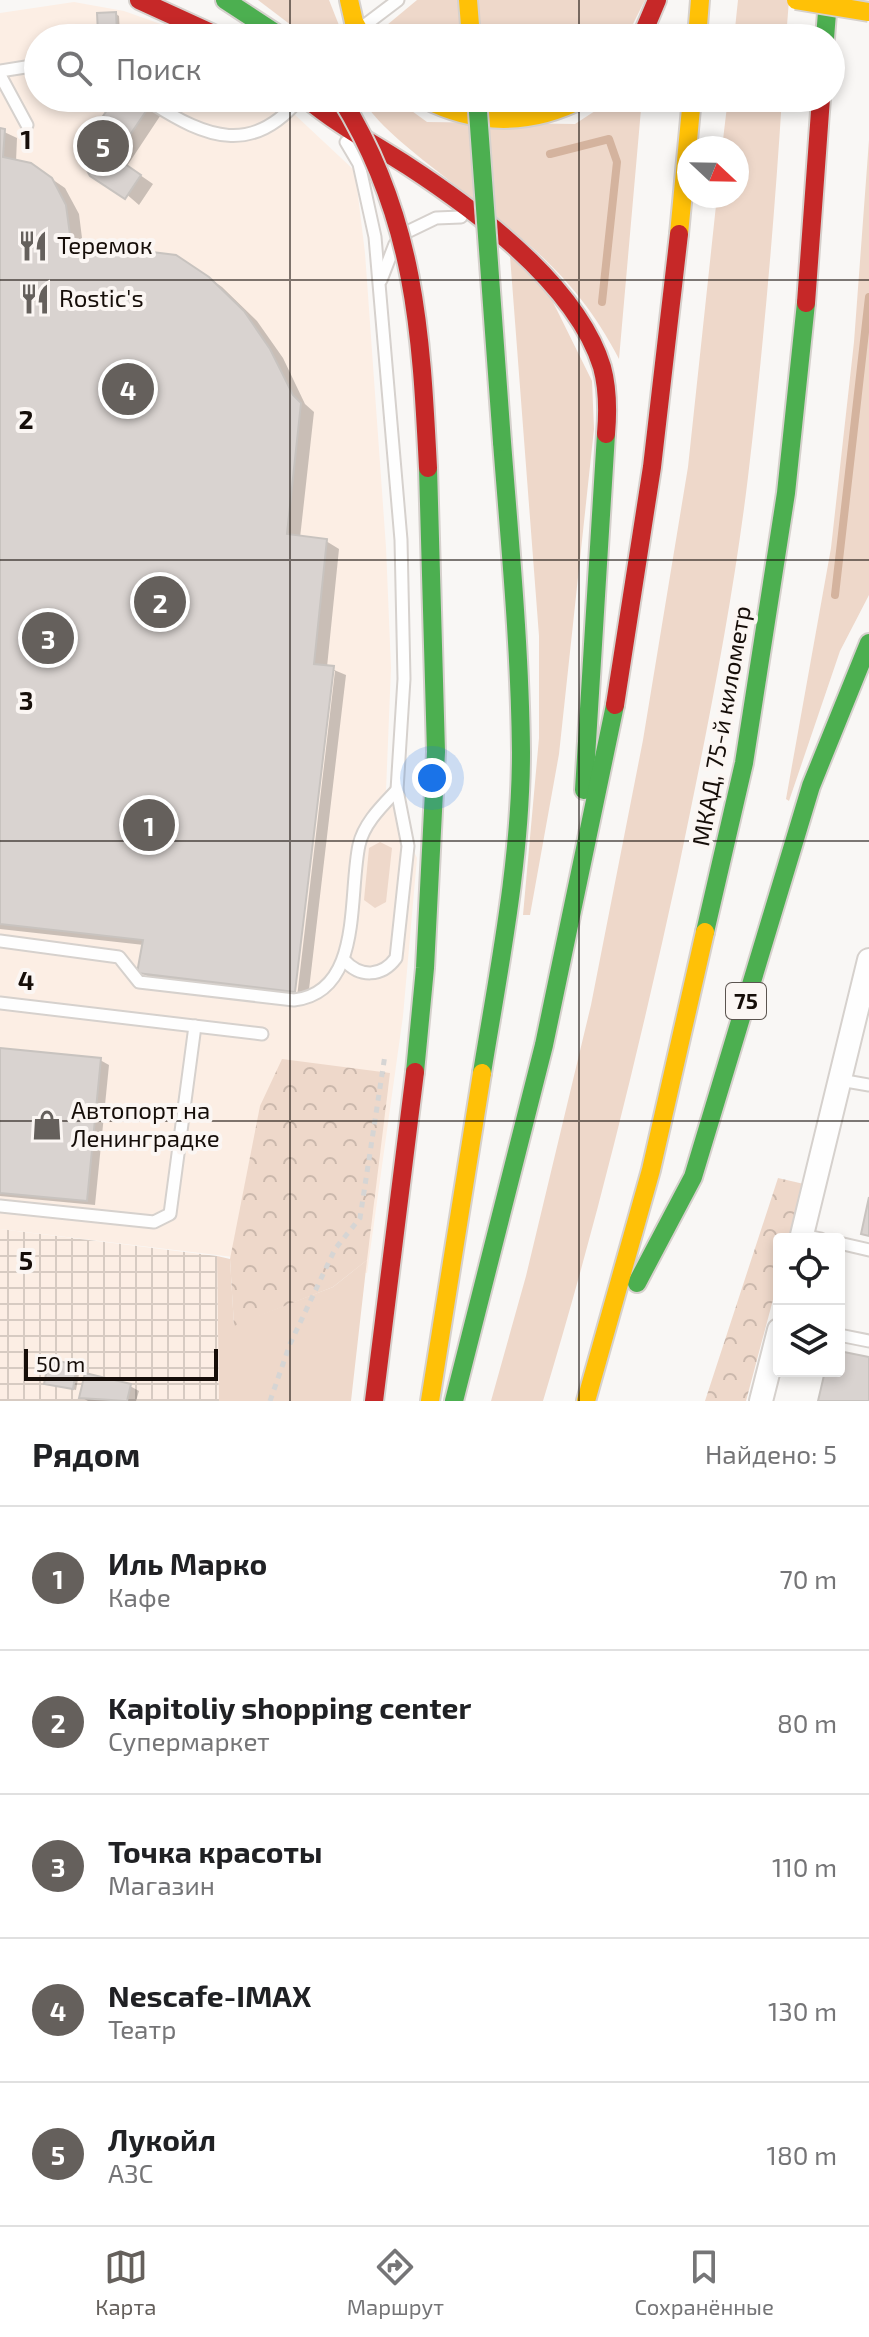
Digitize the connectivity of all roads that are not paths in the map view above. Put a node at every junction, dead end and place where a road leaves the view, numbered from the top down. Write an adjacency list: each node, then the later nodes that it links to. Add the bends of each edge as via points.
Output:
1 (139, 0): 11 (main road)
2 (225, 0): 12 (main road)
3 (349, 0): 13 (main road)
4 (398, 0): 14 (lane)
5 (468, 0): 15 (main road)
6 (657, 0): 16 (main road)
7 (700, 0): 17 (main road)
8 (796, 0): 10 (main road, bridge)
9 (828, 0): 18 (main road)
10 (869, 12)
11 (191, 24)
12 (262, 24)
13 (357, 24)
14 (371, 24)
15 (470, 24)
16 (647, 24)
17 (698, 24)
18 (826, 24)
19 (24, 68): 20 (lane)
20 (0, 73): 31 (lane)
21 (169, 112): 22 (lane, via 202,130 243,136 263,131)
22 (289, 112)
23 (320, 112): 30 (main road)
24 (352, 112): 53 (main road, bridge, via 392,194 413,282 424,380 436,752 425,968 406,1167)
25 (456, 112): 27 (main road, via 484,120 524,121)
26 (478, 112): 54 (main road, bridge, via 515,603 521,755 509,905)
27 (556, 112)
28 (690, 112): 36 (main road, via 651,479 618,688)
29 (820, 112): 51 (main road, МКАД, 75-й километр, via 786,493 744,763 651,1170)
30 (332, 122): 32 (main road, via 408,166); 33 (lane, via 359,164)
31 (27, 125)
32 (486, 225): 33 (lane, via 454,215 411,227 394,246); 36 (main road, via 556,289 582,324 601,364 608,404)
33 (379, 285): 35 (lane, via 401,540 404,679)
34 (869, 643): 51 (main road, 75, via 811,786 693,1177)
35 (397, 790): 38 (lane, via 372,818 360,843); 38 (lane, via 408,846 396,958 388,969 374,973 362,973)
36 (575, 904): 55 (main road)
37 (0, 941): 38 (lane, via 119,957 139,982 294,1000 313,998 326,989)
38 (344, 960)
39 (869, 960): 43 (street)
40 (0, 1003): 41 (lane)
41 (195, 1026): 42 (lane); 45 (lane, via 170,1214 154,1222)
42 (262, 1034)
43 (840, 1080): 44 (lane); 46 (street)
44 (869, 1085)
45 (0, 1206)
46 (809, 1233)
47 (845, 1244): 48 (lane)
48 (869, 1250)
49 (845, 1336): 50 (lane)
50 (869, 1341)
51 (601, 1350): 56 (main road)
52 (773, 1354): 57 (street)
53 (374, 1401)
54 (430, 1401)
55 (454, 1401)
56 (586, 1401)
57 (761, 1401)

